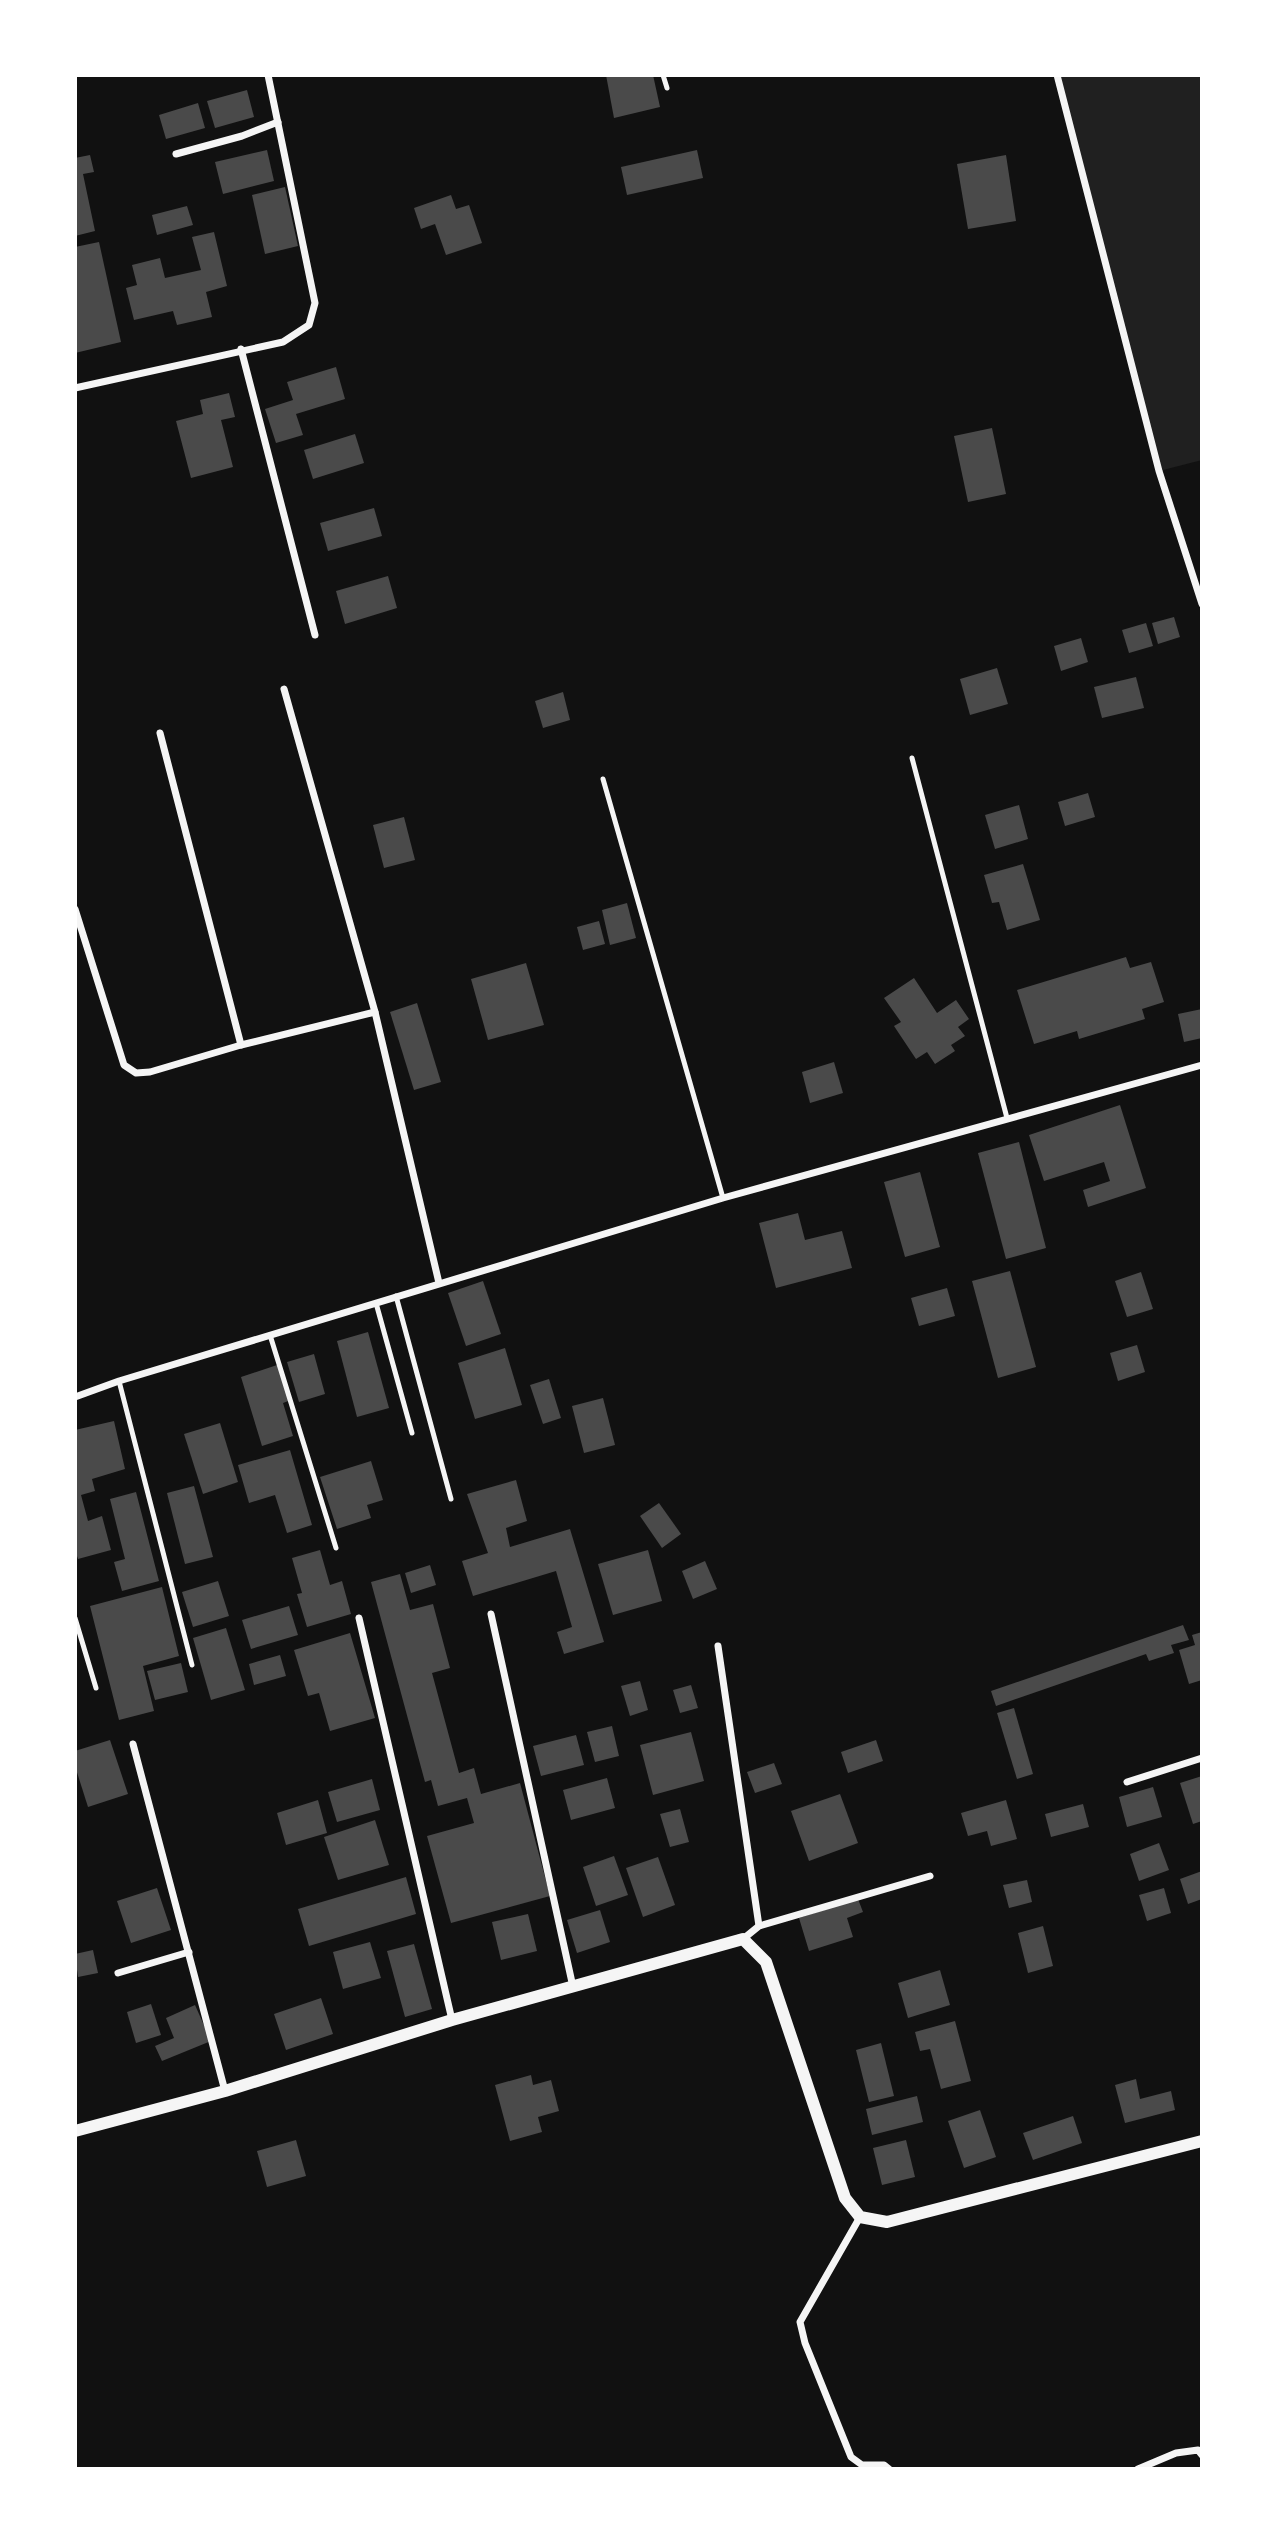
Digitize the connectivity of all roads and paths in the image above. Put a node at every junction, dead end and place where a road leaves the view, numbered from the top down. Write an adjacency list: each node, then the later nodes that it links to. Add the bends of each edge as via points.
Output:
1 (268, 75): 5 (street)
2 (663, 75): 4 (lane)
3 (1057, 75): 9 (street, via 1159,471)
4 (667, 88)
5 (278, 122): 6 (street); 7 (street, via 315,303 309,325 283,342)
6 (176, 154)
7 (241, 349): 8 (street); 10 (street)
8 (75, 388)
9 (1202, 604)
10 (315, 635)
11 (284, 690): 16 (street)
12 (160, 733): 17 (street)
13 (912, 758): 19 (lane)
14 (603, 779): 20 (lane)
15 (75, 909): 17 (street, via 124,1065 136,1073 150,1072)
16 (375, 1013): 17 (street); 21 (street)
17 (241, 1045)
18 (1202, 1065): 19 (street)
19 (1007, 1118): 20 (street)
20 (723, 1198): 21 (street)
21 (439, 1283): 22 (street)
22 (396, 1296): 23 (street); 28 (lane)
23 (376, 1303): 24 (street); 27 (lane)
24 (270, 1335): 25 (street); 29 (lane)
25 (119, 1381): 26 (street); 34 (lane)
26 (75, 1397)
27 (412, 1433)
28 (451, 1499)
29 (336, 1548)
30 (491, 1614): 44 (street)
31 (75, 1618): 35 (lane)
32 (359, 1618): 45 (street)
33 (718, 1646): 40 (street)
34 (192, 1665)
35 (96, 1688)
36 (133, 1744): 42 (street)
37 (1202, 1758): 38 (street)
38 (1127, 1782)
39 (930, 1876): 40 (street)
40 (759, 1926): 41 (street)
41 (743, 1939): 44 (street); 49 (street, via 766,1962 845,2198)
42 (189, 1952): 43 (street); 46 (street)
43 (118, 1973)
44 (573, 1987): 45 (street)
45 (452, 2020): 46 (street)
46 (225, 2091): 47 (street)
47 (75, 2131)
48 (1202, 2141): 49 (street, via 887,2222)
49 (860, 2217): 51 (street, via 800,2322 851,2457 862,2465)
50 (1202, 2455): 52 (street, via 1198,2449 1176,2453)
51 (888, 2469)
52 (1138, 2469)

